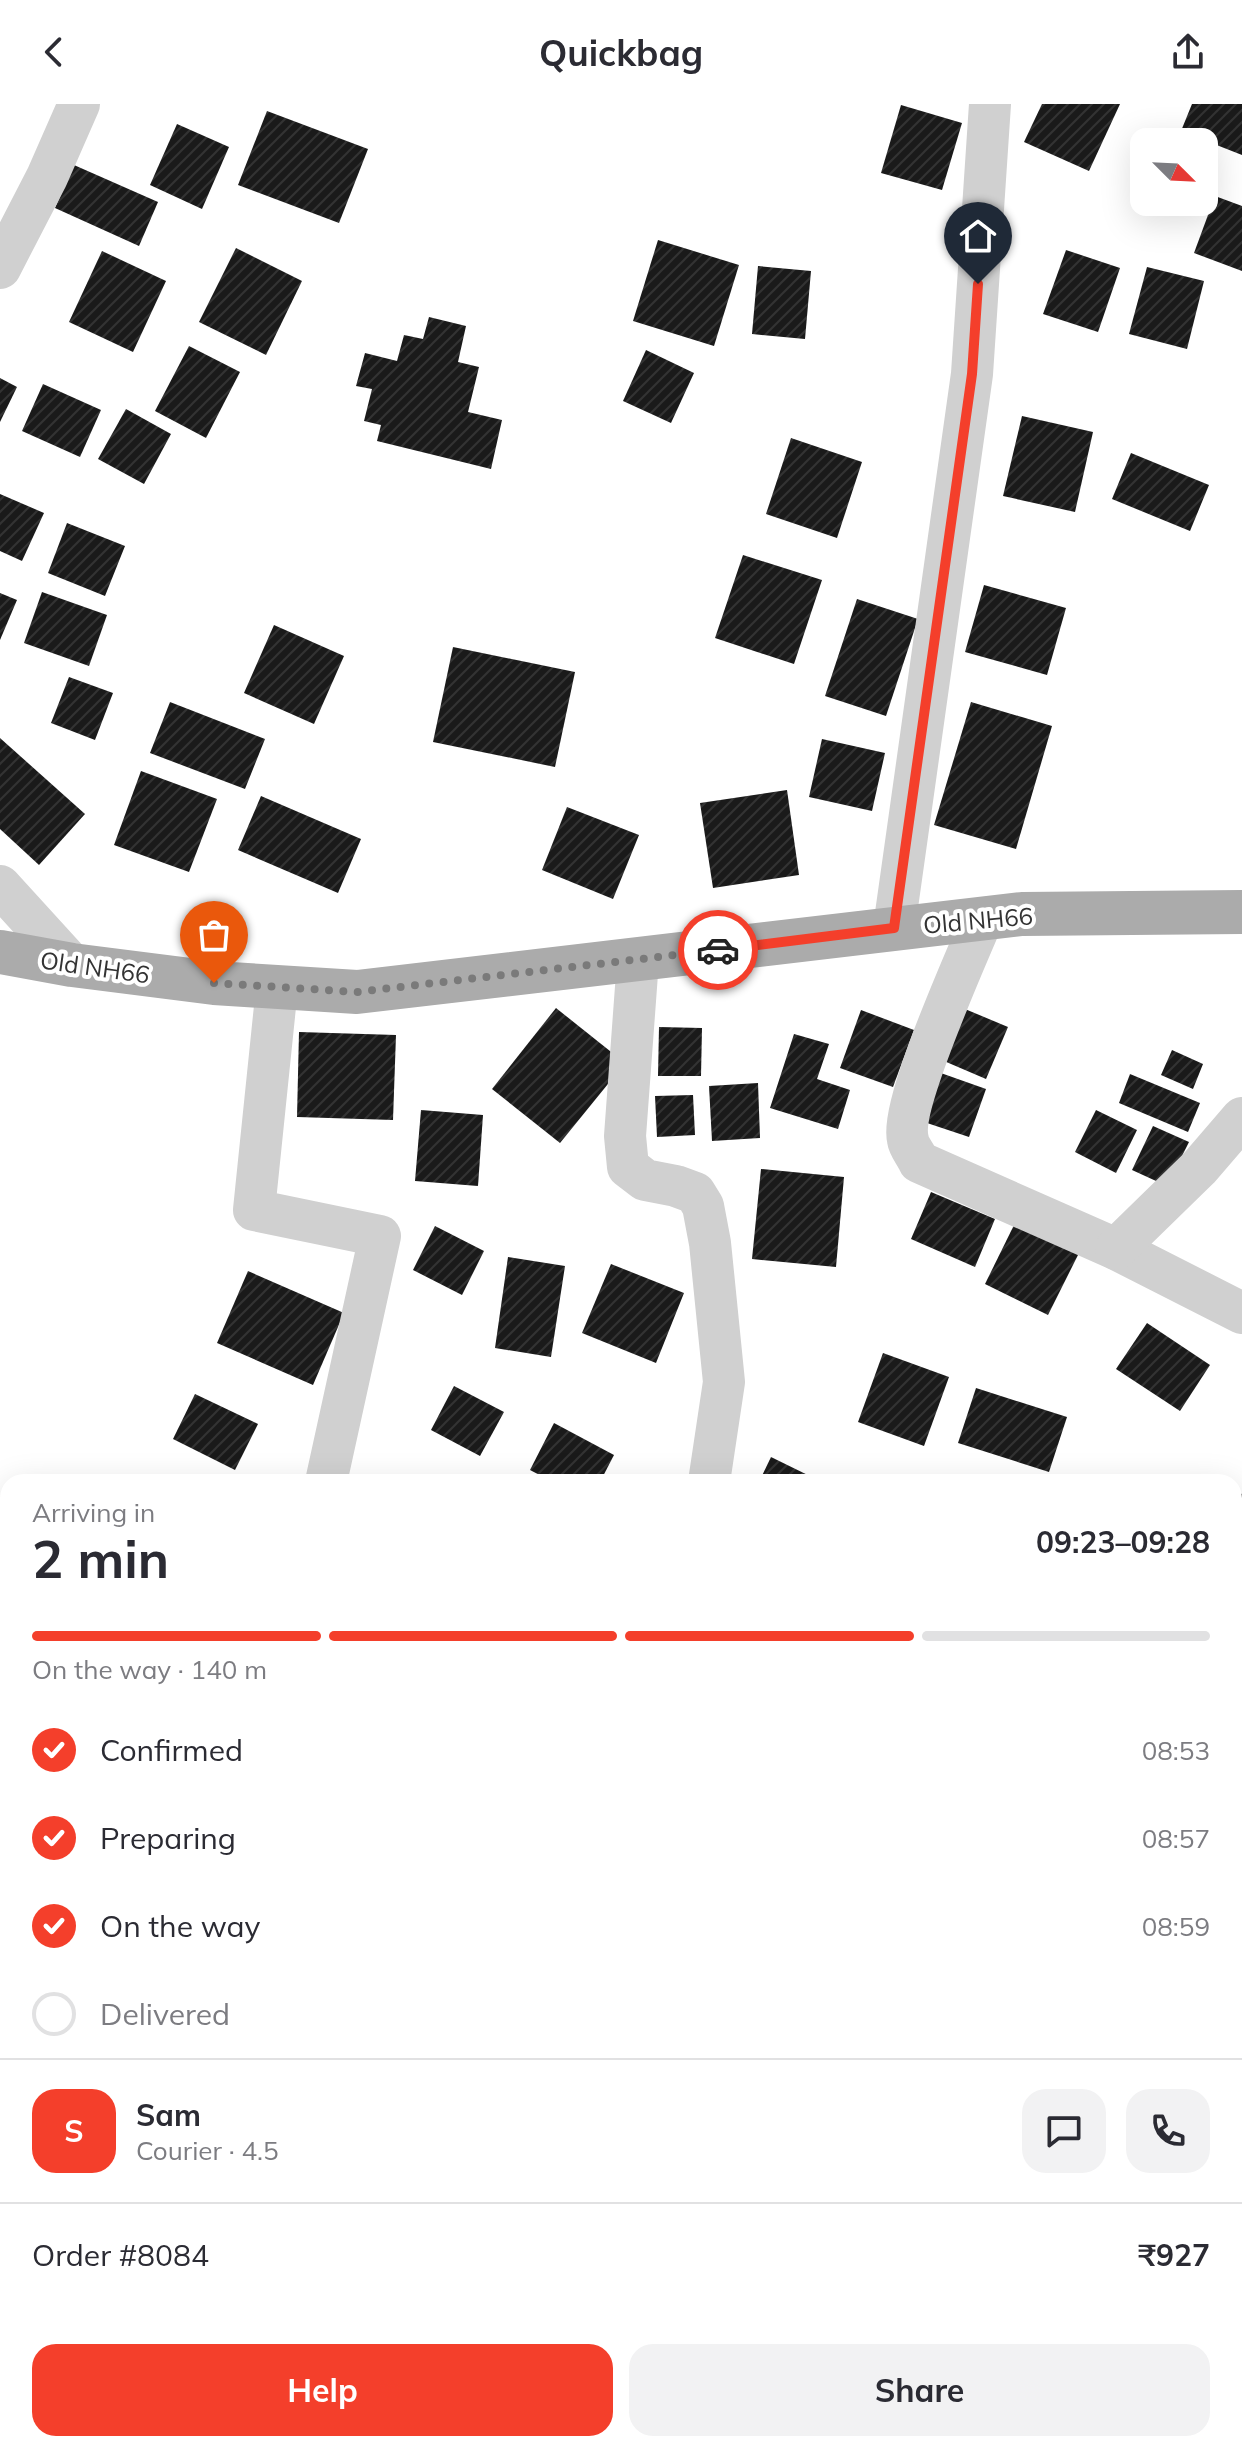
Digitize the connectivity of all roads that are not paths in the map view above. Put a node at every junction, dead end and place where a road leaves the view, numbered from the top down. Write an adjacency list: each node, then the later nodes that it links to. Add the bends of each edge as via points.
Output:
1 (79, 104): 3 (street)
2 (990, 104): 7 (street, via 972,374)
3 (0, 268)
4 (0, 886): 10 (street)
5 (1242, 912): 6 (main road, Old NH66, via 1022,914)
6 (982, 920): 7 (main road, Old NH66); 13 (street, via 918,1081 908,1140 919,1162)
7 (894, 928): 9 (main road, Old NH66)
8 (0, 952): 10 (main road, Old NH66)
9 (638, 960): 11 (main road, Old NH66, via 357,992); 16 (street, via 625,1136 628,1167 645,1180 695,1193 703,1206 724,1382)
10 (72, 965): 11 (main road, Old NH66)
11 (277, 987): 15 (street, via 254,1210 380,1236)
12 (1242, 1118): 13 (street)
13 (1116, 1249): 14 (street)
14 (1242, 1313)
15 (328, 1474)
16 (710, 1474)

